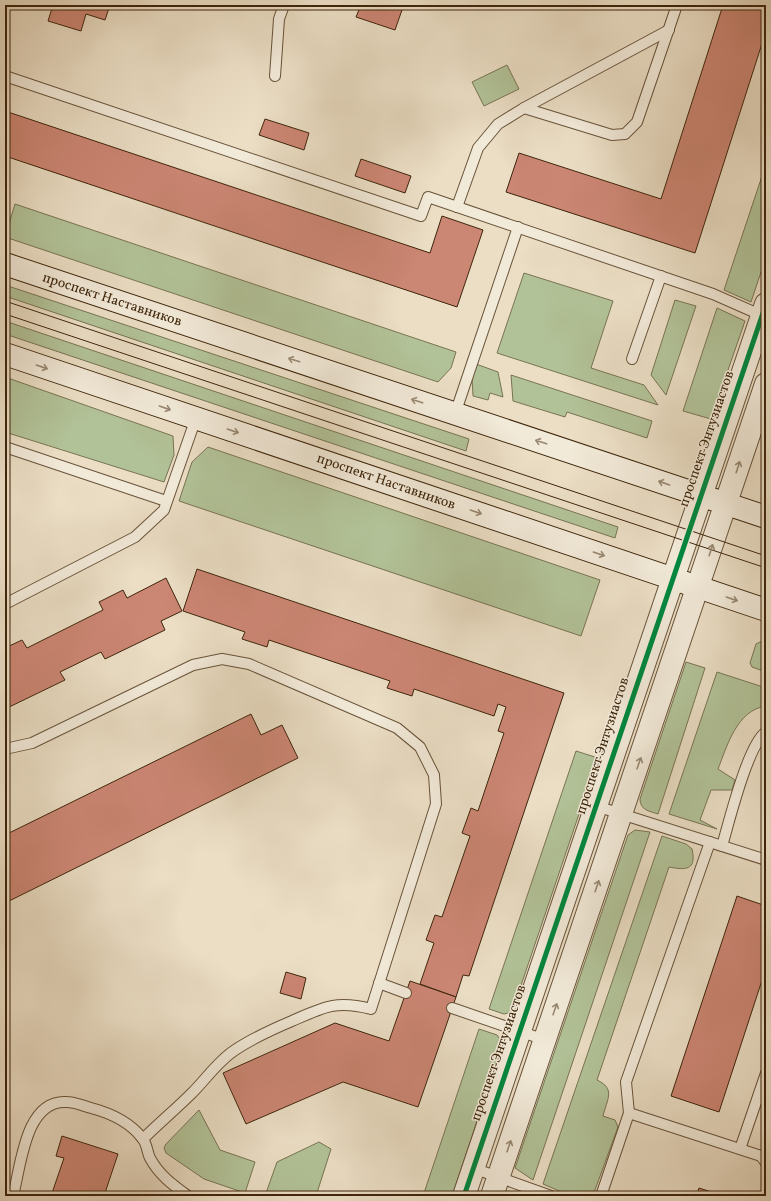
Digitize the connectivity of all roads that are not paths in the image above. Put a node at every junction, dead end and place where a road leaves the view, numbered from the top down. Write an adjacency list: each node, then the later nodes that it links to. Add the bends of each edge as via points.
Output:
1 (284, 5): 5 (lane, via 279,19)
2 (677, 5): 3 (lane)
3 (669, 30): 6 (lane); 6 (lane, via 637,122 625,134 612,135)
4 (5, 76): 7 (lane, via 421,216 428,197)
5 (274, 76)
6 (524, 108): 7 (lane, via 498,124 478,148)
7 (457, 207): 8 (lane)
8 (518, 227): 10 (lane); 15 (lane)
9 (5, 264): 15 (street, проспект Наставников, one-way to 9)
10 (661, 276): 11 (lane); 13 (lane)
11 (765, 313): 18 (street, проспект Энтузиастов)
12 (5, 354): 16 (street, проспект Наставников, one-way to 16)
13 (632, 359)
14 (766, 384): 20 (street, one-way to 14)
15 (454, 414): 18 (street, проспект Наставников, one-way to 15)
16 (196, 418): 19 (lane); 22 (street, проспект Наставников, one-way to 22)
17 (5, 447): 19 (lane)
18 (701, 496): 20 (street, проспект Наставников); 22 (street, проспект Энтузиастов)
19 (166, 501): 24 (lane, via 164,510 135,537)
20 (726, 504): 21 (street, проспект Наставников); 23 (street, one-way to 20)
21 (766, 518)
22 (672, 579): 23 (street, проспект Наставников); 28 (street, проспект Энтузиастов)
23 (698, 587): 25 (street, проспект Наставников, one-way to 25); 29 (street, one-way to 23)
24 (5, 604)
25 (766, 610)
26 (766, 732): 31 (lane, via 761,735 751,752)
27 (5, 749): 33 (lane, via 32,743 193,665 222,659 249,664 397,728 420,747 434,775 436,804)
28 (596, 806): 29 (lane); 36 (street, проспект Энтузиастов)
29 (622, 814): 30 (lane); 37 (street, one-way to 29)
30 (710, 842): 31 (lane); 39 (lane, via 626,1082)
31 (722, 846): 32 (lane)
32 (766, 860)
33 (379, 984): 34 (lane); 40 (lane, via 371,1009 341,1004 318,1010 262,1034 234,1050)
34 (406, 993)
35 (452, 1008): 36 (lane)
36 (519, 1031): 37 (lane); 43 (street, проспект Энтузиастов)
37 (545, 1040): 44 (street, one-way to 37)
38 (766, 1073): 41 (lane)
39 (629, 1113): 41 (lane); 49 (lane)
40 (143, 1139): 45 (lane, via 126,1123 109,1113 68,1102 46,1106 30,1128); 46 (lane, via 150,1158 167,1181)
41 (740, 1149): 42 (lane, via 761,1156)
42 (766, 1163)
43 (473, 1168): 44 (lane); 47 (street, проспект Энтузиастов)
44 (495, 1186): 48 (lane)
45 (13, 1196)
46 (188, 1196)
47 (464, 1196)
48 (552, 1196)
49 (601, 1196)

